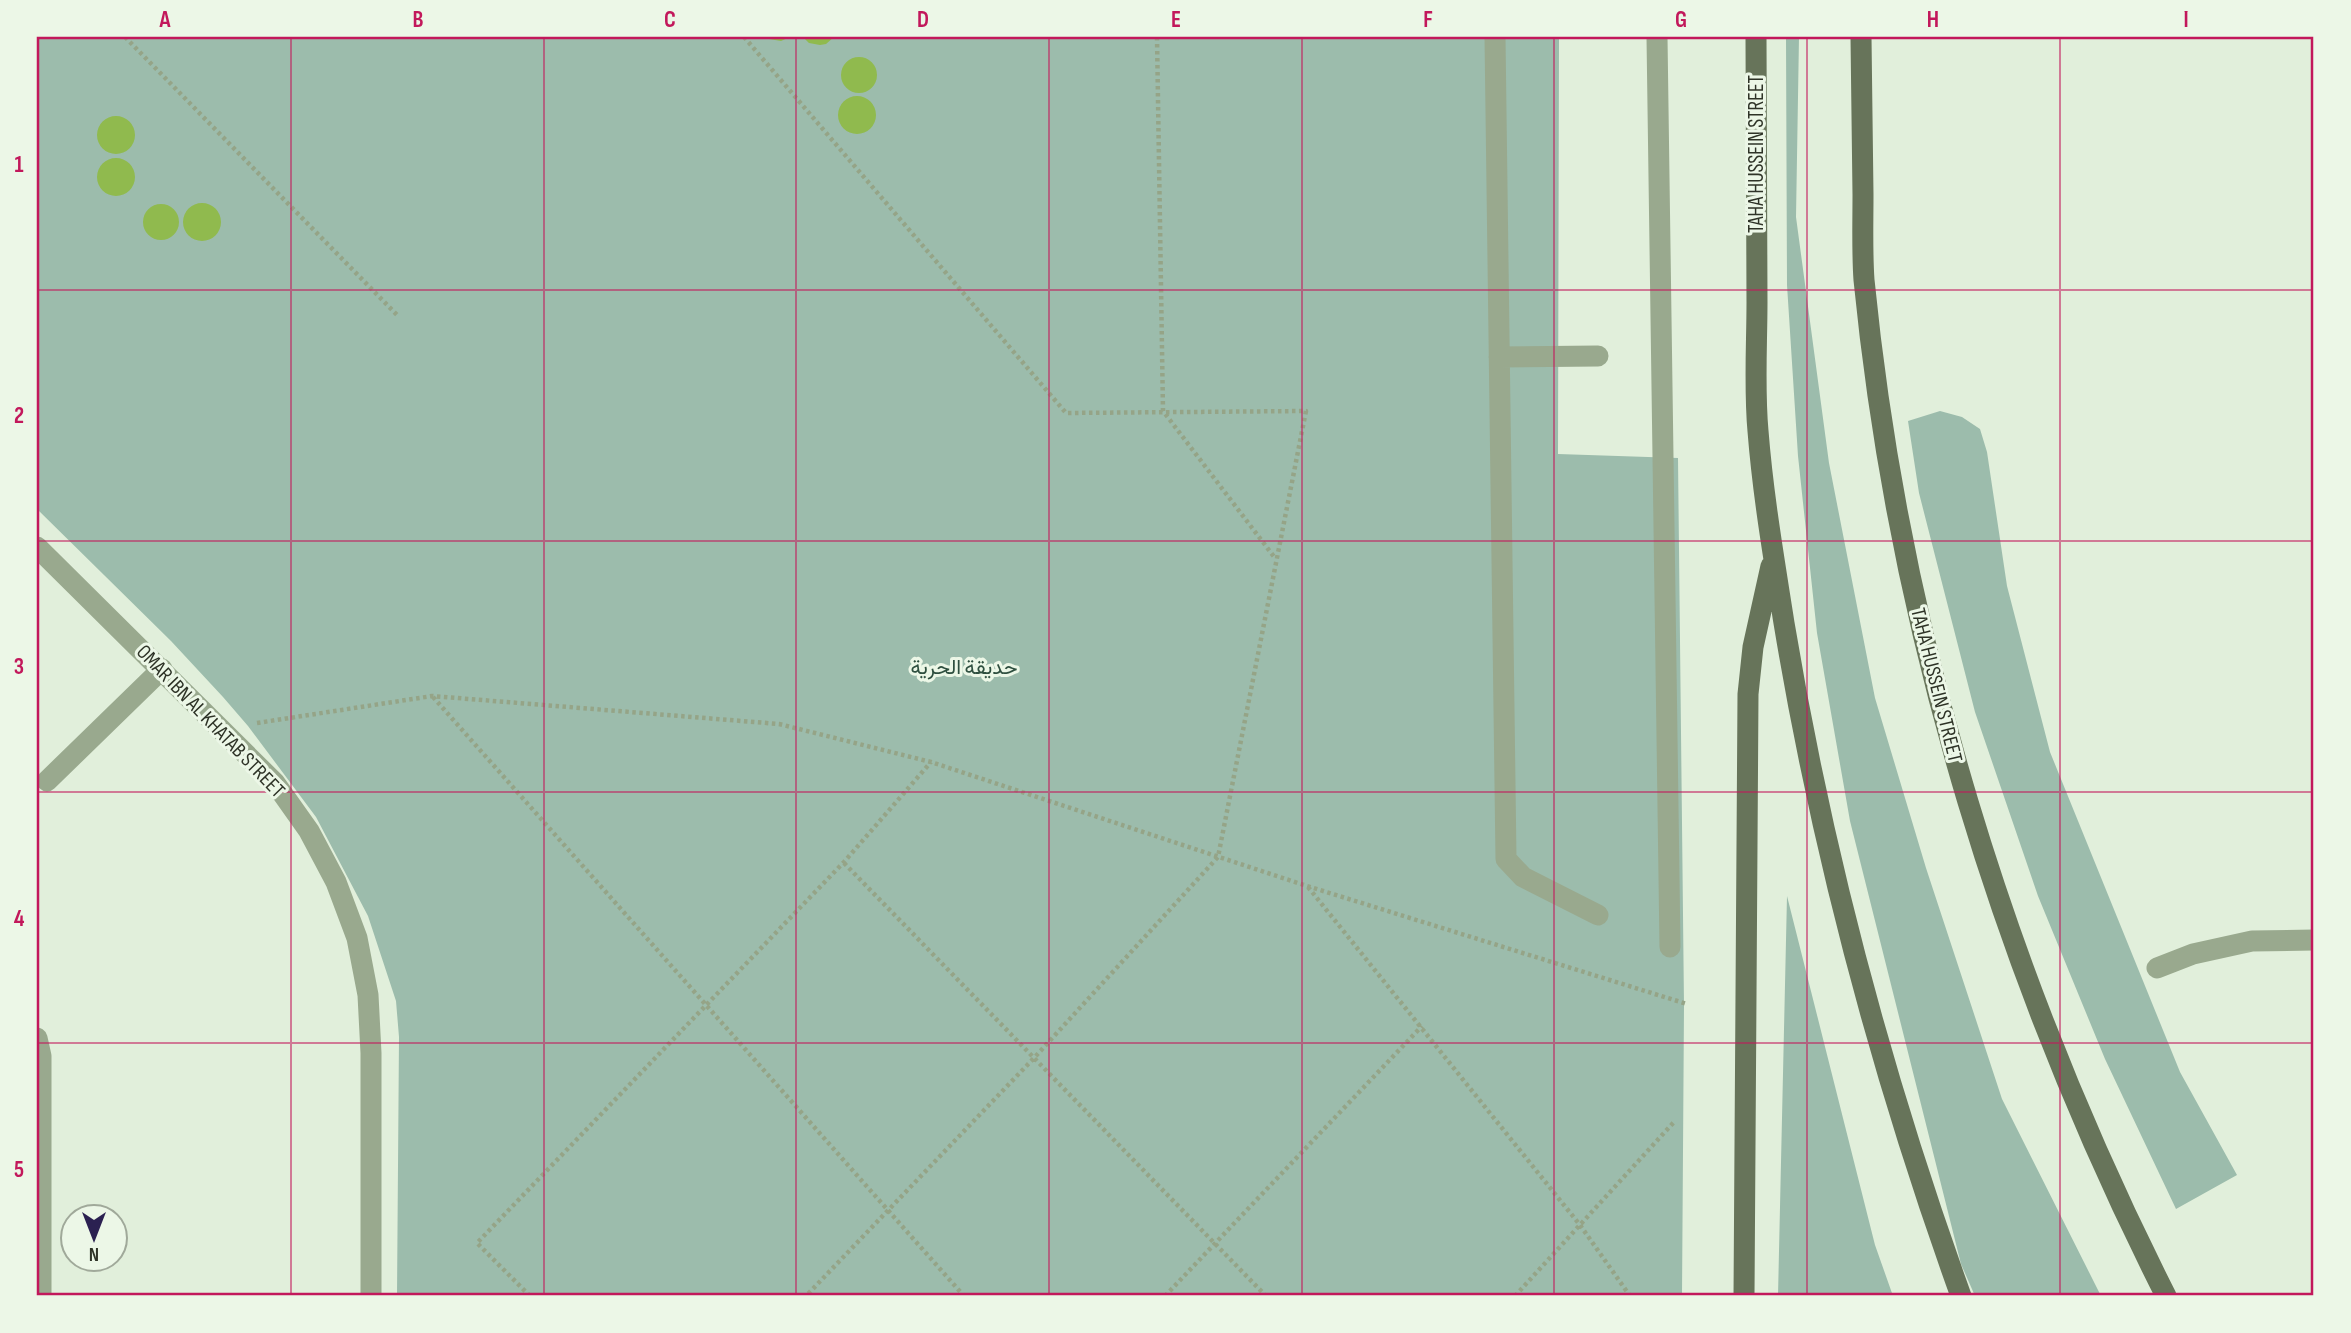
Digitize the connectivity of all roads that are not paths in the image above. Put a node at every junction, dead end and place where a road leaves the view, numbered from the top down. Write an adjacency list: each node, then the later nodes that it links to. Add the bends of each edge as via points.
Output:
1 (1495, 37): 6 (street)
2 (1657, 37): 13 (street)
3 (1756, 37): 8 (main road, TAHA HUSSEIN STREET, via 1757,428)
4 (1861, 37): 20 (main road, TAHA HUSSEIN STREET, via 1864,277 1884,432 1930,663 2003,913 2043,1022 2092,1141)
5 (1598, 356): 6 (street)
6 (1499, 357): 11 (street, via 1506,859 1523,877)
7 (37, 547): 9 (street, OMAR IBN AL KHATAB STREET)
8 (1774, 557): 18 (main road, via 1753,647 1748,694); 19 (main road, TAHA HUSSEIN STREET, via 1820,811 1850,937 1888,1076)
9 (162, 669): 10 (street); 17 (street, OMAR IBN AL KHATAB STREET, via 275,783 309,831 336,882 356,938 368,995 371,1053)
10 (47, 780)
11 (1598, 915)
12 (2314, 940): 14 (street, via 2252,941 2193,954)
13 (1670, 947)
14 (2157, 968)
15 (37, 1038): 16 (street, via 41,1056)
16 (41, 1296)
17 (371, 1296)
18 (1744, 1296)
19 (1961, 1296)
20 (2166, 1296)

